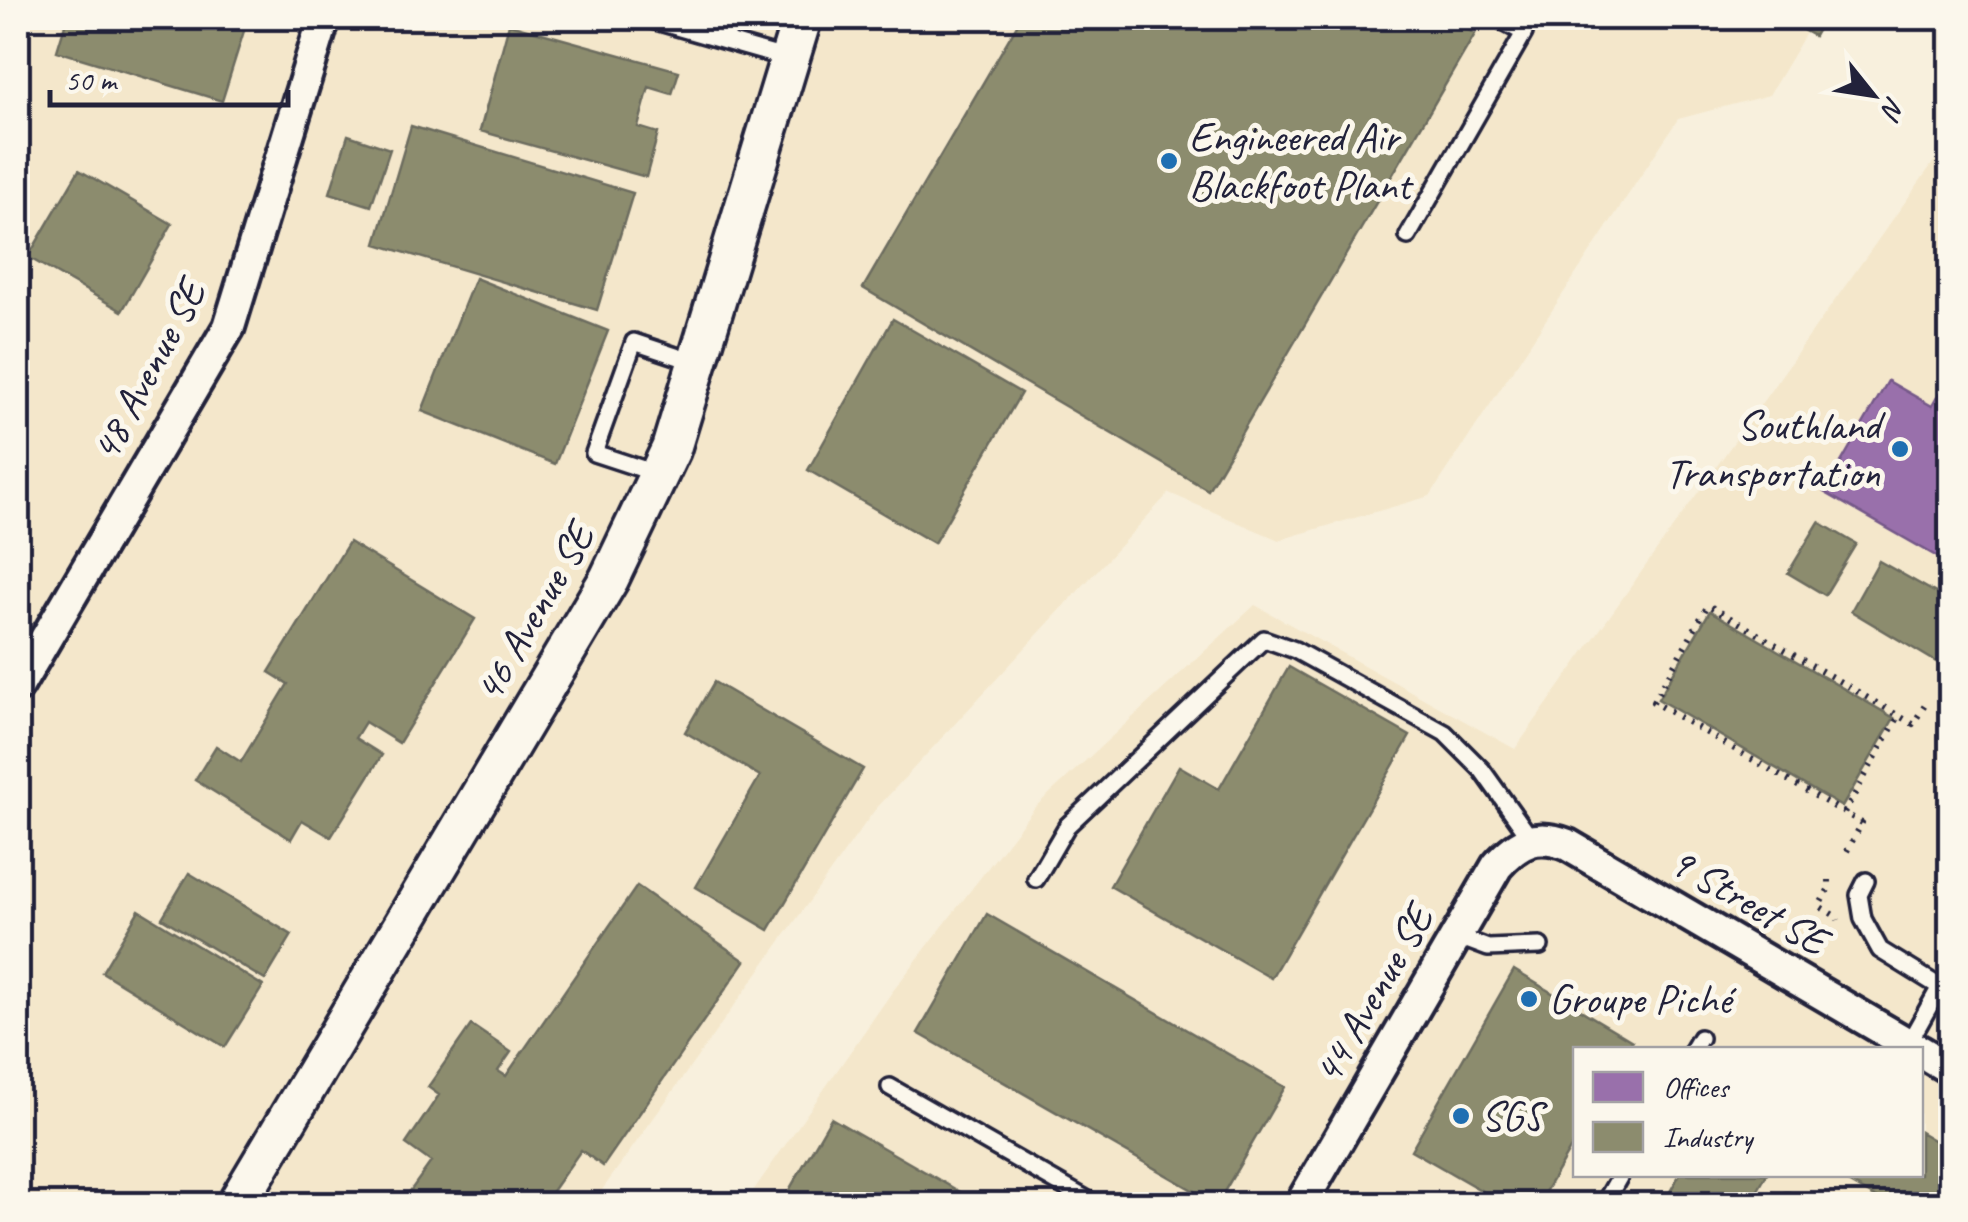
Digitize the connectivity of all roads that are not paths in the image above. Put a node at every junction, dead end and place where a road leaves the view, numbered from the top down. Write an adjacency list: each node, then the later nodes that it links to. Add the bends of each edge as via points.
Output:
1 (324, 18): 11 (street, 48 Avenue SE, via 229,327)
2 (645, 18): 6 (lane)
3 (732, 18): 6 (lane)
4 (802, 18): 7 (street, 46 Avenue SE)
5 (1496, 18): 8 (lane, via 1524,33)
6 (724, 41): 7 (lane)
7 (790, 60): 9 (street, 46 Avenue SE)
8 (1408, 236)
9 (697, 362): 10 (street, 46 Avenue SE); 10 (lane, via 634,342 594,453)
10 (658, 474): 23 (street, 46 Avenue SE, via 609,580)
11 (18, 686)
12 (1532, 840): 13 (lane, via 1482,770 1445,733 1264,639 1067,826); 15 (street, 44 Avenue SE, via 1497,866); 17 (street, 9 Street SE, via 1568,845)
13 (1036, 878)
14 (1866, 882): 18 (lane, via 1859,895 1863,919 1880,950 1940,987)
15 (1456, 936): 16 (lane, via 1488,948); 25 (street, 44 Avenue SE)
16 (1540, 946)
17 (1913, 1047)
18 (1915, 1047)
19 (1923, 1053): 20 (street, 9 Street SE)
20 (1950, 1068)
21 (890, 1087): 24 (lane)
22 (1619, 1177): 26 (lane)
23 (236, 1204)
24 (1095, 1204)
25 (1301, 1204)
26 (1604, 1204)

